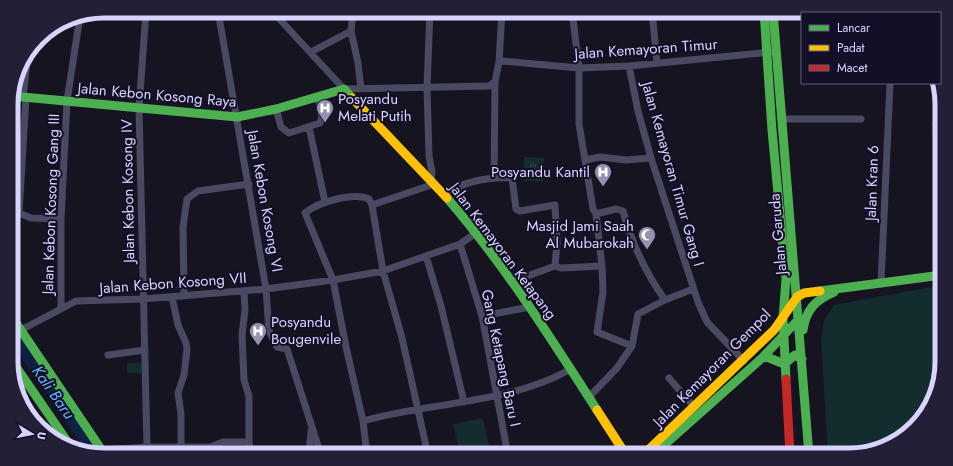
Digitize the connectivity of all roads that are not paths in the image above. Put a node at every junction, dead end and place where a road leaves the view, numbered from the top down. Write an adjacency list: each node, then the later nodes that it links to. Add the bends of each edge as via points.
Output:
1 (145, 18): 28 (street, Jalan Kebon Kosong IV)
2 (219, 18): 30 (street, Jalan Kebon Kosong VI)
3 (278, 18): 12 (street, Jalan Kemayoran Ketapang)
4 (352, 18): 11 (street)
5 (430, 18): 21 (street)
6 (502, 18): 14 (street)
7 (573, 18): 18 (street)
8 (653, 18): 15 (street)
9 (769, 18): 13 (main road, Jalan Garuda)
10 (79, 22): 27 (street, Jalan Kebon Kosong Gang III)
11 (350, 30): 12 (street); 23 (street)
12 (310, 52): 22 (street, Jalan Kemayoran Ketapang)
13 (772, 52): 15 (street, Jalan Kemayoran Timur); 31 (main road, Jalan Garuda); 38 (main road, Jalan Garuda)
14 (499, 62): 18 (street, Jalan Kemayoran Timur); 19 (street)
15 (657, 63): 16 (street, Jalan Kemayoran Timur)
16 (629, 66): 18 (street, Jalan Kemayoran Timur); 34 (street, Jalan Kemayoran Timur Gang I)
17 (27, 67): 25 (street)
18 (579, 68): 35 (street, via 579,124)
19 (495, 82): 21 (street, via 489,86); 36 (street)
20 (890, 84): 56 (street, Jalan Kran 6)
21 (427, 87): 23 (street); 39 (street)
22 (344, 89): 23 (street); 26 (main road, Jalan Kebon Kosong Raya); 39 (main road, Jalan Kemayoran Ketapang)
23 (361, 89)
24 (18, 97): 25 (main road, Jalan Kebon Kosong Raya)
25 (24, 97): 27 (main road, Jalan Kebon Kosong Raya); 44 (street)
26 (318, 98): 29 (main road, Jalan Kebon Kosong Raya); 33 (street, via 322,122)
27 (67, 101): 28 (main road, Jalan Kebon Kosong Raya); 46 (street, Jalan Kebon Kosong Gang III)
28 (139, 108): 30 (main road, Jalan Kebon Kosong Raya); 64 (street, Jalan Kebon Kosong IV)
29 (276, 109): 30 (main road, Jalan Kebon Kosong Raya); 33 (street, via 284,131 289,133)
30 (237, 117): 40 (street, Jalan Kebon Kosong VI)
31 (782, 119): 32 (street); 37 (main road, Jalan Garuda)
32 (860, 119)
33 (309, 127): 42 (street)
34 (651, 158): 35 (street, via 626,160 600,157); 58 (street, Jalan Kemayoran Timur Gang I)
35 (585, 160): 45 (street)
36 (494, 178): 41 (street, via 461,186); 50 (street, via 513,180 516,209 520,211 556,206)
37 (787, 178): 38 (main road); 63 (main road, Jalan Garuda)
38 (777, 180): 69 (main road, Jalan Garuda, via 786,279)
39 (432, 182): 41 (main road, Jalan Kemayoran Ketapang); 43 (street)
40 (249, 184): 57 (street, Jalan Kebon Kosong VI); 61 (street, via 198,191 187,199 183,227)
41 (444, 194): 47 (main road, Jalan Kemayoran Ketapang)
42 (325, 202): 43 (street, via 355,196 369,199); 54 (street, via 305,213)
43 (372, 205): 52 (street)
44 (19, 213): 46 (street, via 31,218)
45 (596, 214): 51 (street); 65 (street, via 616,209 623,211 644,268)
46 (61, 219): 67 (street, Jalan Kebon Kosong Gang III)
47 (476, 233): 48 (street, Jalan Kebon Kosong VII); 55 (main road, Jalan Kemayoran Ketapang)
48 (460, 244): 49 (street, Jalan Kebon Kosong VII); 68 (street, Gang Ketapang Baru I)
49 (426, 256): 52 (street, Jalan Kebon Kosong VII); 87 (street)
50 (555, 266): 51 (street); 55 (street)
51 (602, 266): 74 (street, via 603,292 597,332)
52 (383, 271): 54 (street, Jalan Kebon Kosong VII); 89 (street, via 402,338)
53 (935, 276): 56 (main road)
54 (333, 280): 57 (street, Jalan Kebon Kosong VII); 90 (street)
55 (511, 282): 66 (main road, Jalan Kemayoran Ketapang)
56 (881, 284): 59 (main road)
57 (266, 289): 60 (street, Jalan Kebon Kosong VII); 91 (street, Jalan Kebon Kosong VI, via 269,331 277,347 287,349 309,414)
58 (693, 289): 65 (street); 80 (street, Jalan Kemayoran Timur Gang I, via 706,322)
59 (845, 289): 63 (main road, via 810,291); 75 (main road, via 818,299 810,307 804,322)
60 (244, 291): 61 (street, Jalan Kebon Kosong VII); 93 (street, via 242,343 244,380 249,396)
61 (184, 296): 62 (street, Jalan Kebon Kosong VII)
62 (172, 297): 64 (street, Jalan Kebon Kosong VII); 95 (street, via 187,349 184,375 178,393)
63 (797, 297): 69 (main road, Jalan Kemayoran Gempol); 70 (main road, Jalan Garuda)
64 (144, 299): 67 (street, Jalan Kebon Kosong VII, via 76,301); 76 (street, Jalan Kebon Kosong IV)
65 (665, 300): 74 (street, via 638,314)
66 (530, 307): 68 (street); 82 (main road, Jalan Kemayoran Ketapang)
67 (61, 308): 72 (street, Jalan Kebon Kosong VII)
68 (482, 316): 85 (street, Gang Ketapang Baru I)
69 (783, 318): 73 (main road, Jalan Garuda); 80 (main road, Jalan Kemayoran Gempol)
70 (798, 320): 73 (main road, Jalan Kemayoran Gempol); 75 (main road, Jalan Garuda)
71 (18, 327): 72 (main road)
72 (20, 330): 96 (main road)
73 (783, 336): 78 (main road, Jalan Kemayoran Gempol); 81 (main road, Jalan Garuda)
74 (632, 346): 86 (street, via 617,368)
75 (800, 346): 79 (main road, Jalan Garuda)
76 (145, 350): 77 (street); 94 (street, Jalan Kebon Kosong IV)
77 (108, 355)
78 (762, 358): 81 (main road, via 767,357); 108 (main road, Jalan Kemayoran Gempol)
79 (802, 359): 81 (main road, via 793,355 788,357); 110 (main road, Jalan Garuda)
80 (744, 361): 88 (main road, Jalan Kemayoran Gempol)
81 (784, 364): 109 (main road, Jalan Garuda)
82 (569, 370): 85 (street, via 550,381); 86 (main road, Jalan Kemayoran Ketapang)
83 (19, 371): 92 (main road)
84 (669, 378): 88 (street)
85 (498, 394): 87 (street); 105 (street, Gang Ketapang Baru I)
86 (588, 398): 106 (main road, Jalan Kemayoran Ketapang)
87 (464, 402): 89 (street)
88 (694, 407): 107 (main road, Jalan Kemayoran Gempol)
89 (417, 409): 90 (street); 104 (street)
90 (363, 420): 103 (street)
91 (311, 429): 101 (street); 102 (street)
92 (65, 439)
93 (249, 442): 99 (street, via 223,442); 100 (street)
94 (147, 447): 95 (street); 97 (street)
95 (181, 447): 98 (street)
96 (100, 448)
97 (140, 448)
98 (188, 448)
99 (215, 448)
100 (250, 448)
101 (310, 448)
102 (318, 448)
103 (366, 448)
104 (426, 448)
105 (507, 448)
106 (621, 448)
107 (650, 448)
108 (661, 448)
109 (790, 448)
110 (808, 448)

